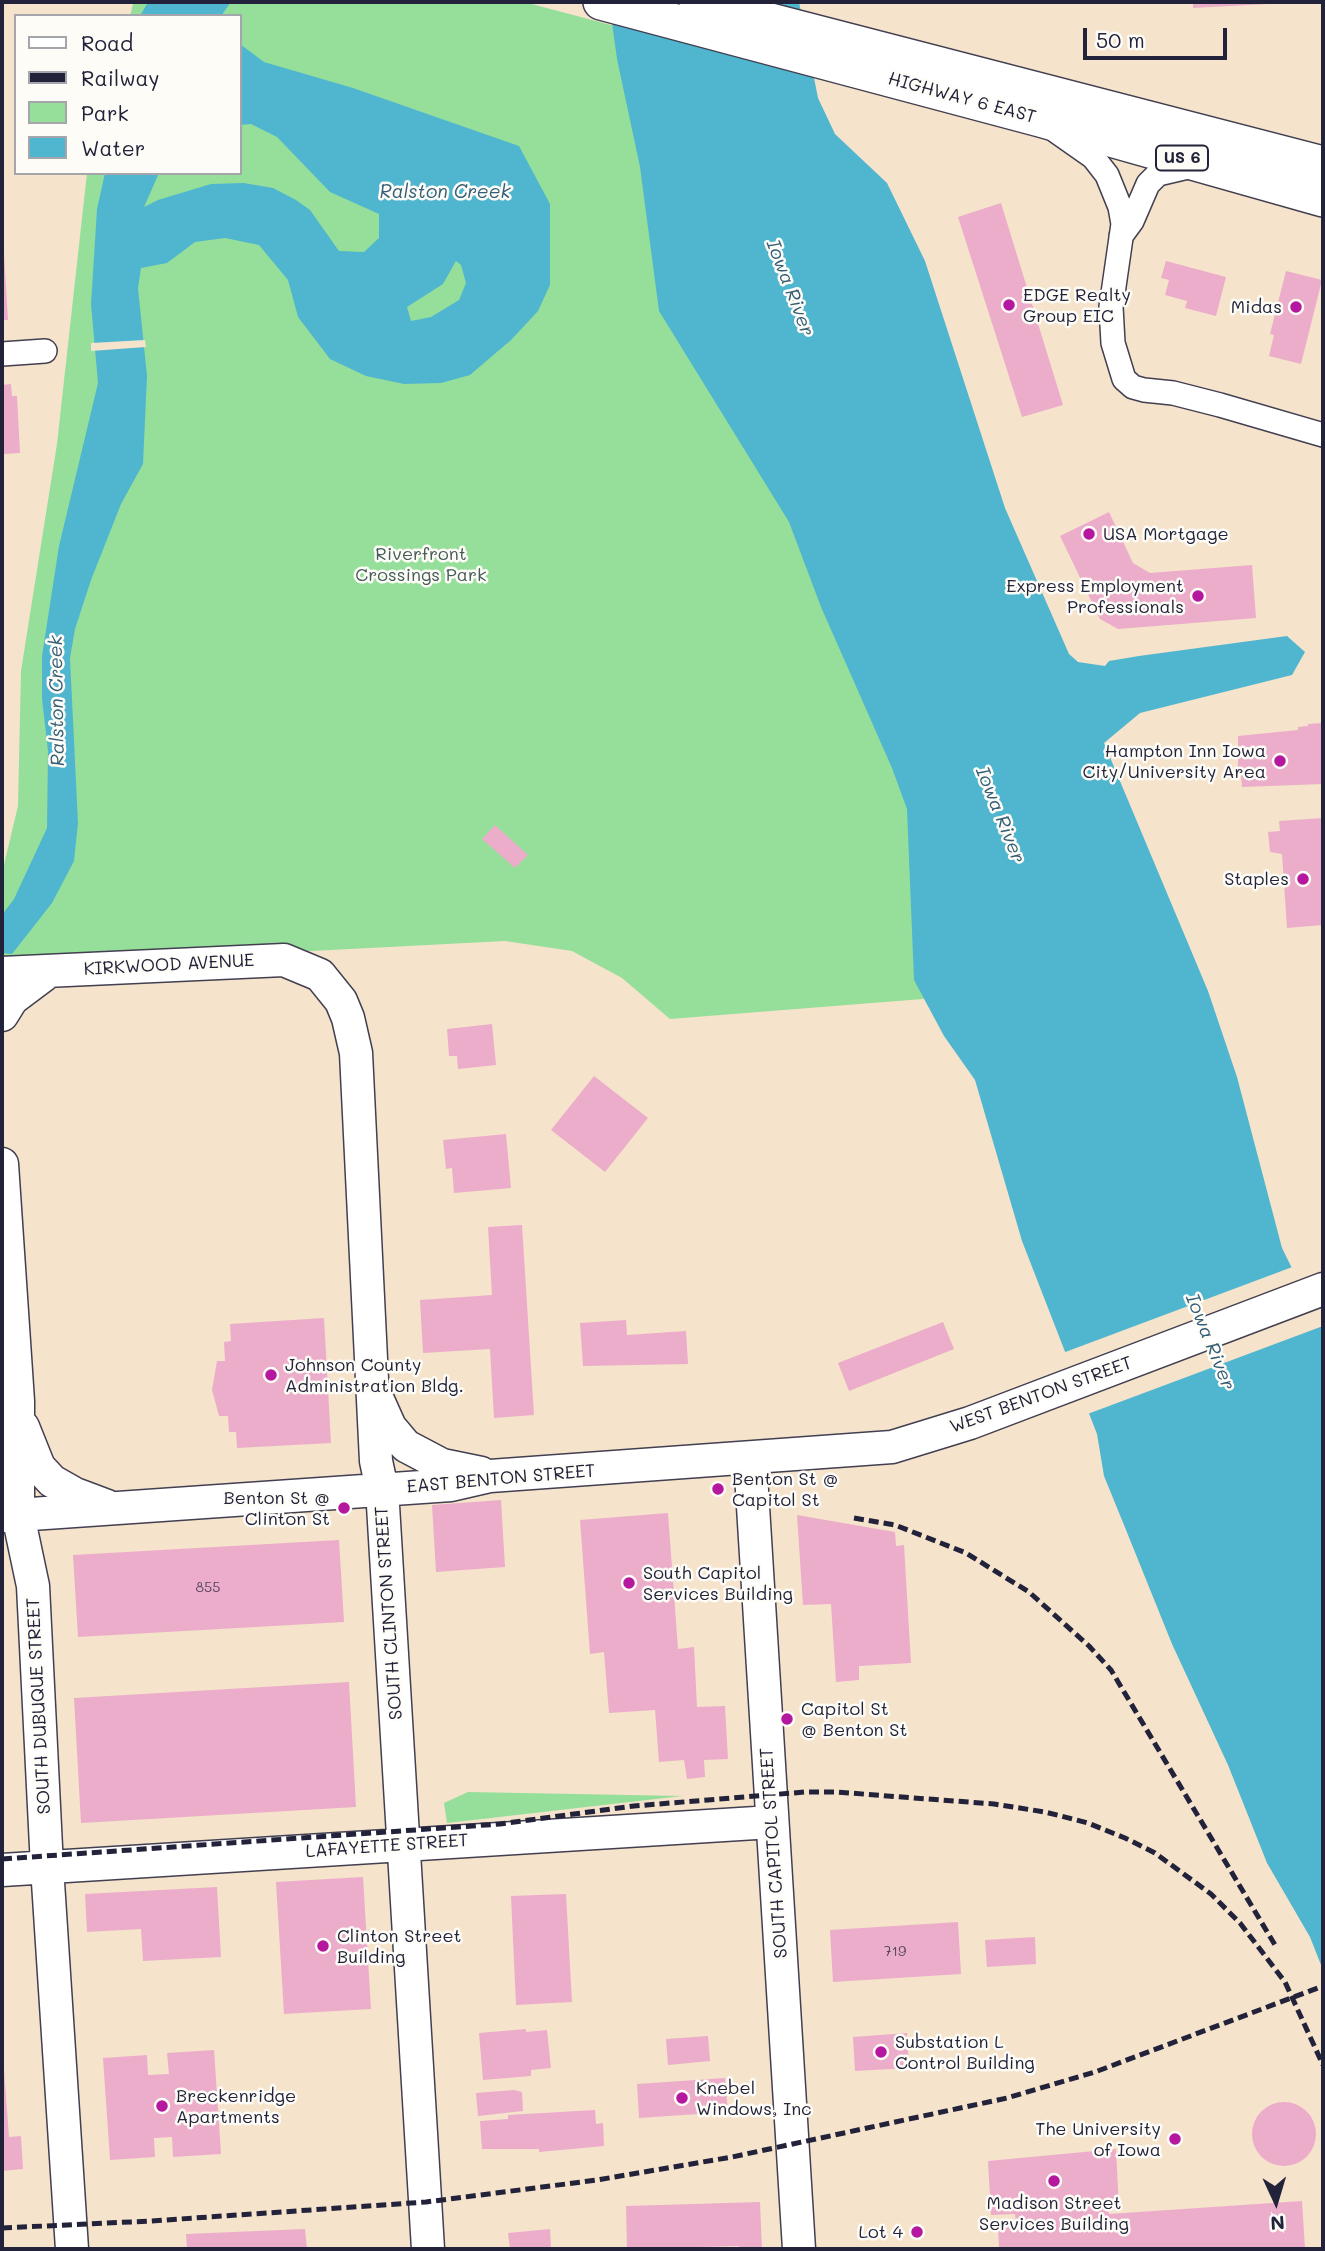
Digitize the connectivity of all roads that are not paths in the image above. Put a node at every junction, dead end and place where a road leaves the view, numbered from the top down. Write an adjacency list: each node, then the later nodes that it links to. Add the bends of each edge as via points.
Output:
1 (601, 2): 3 (main road, HIGHWAY 6 EAST / US 6)
2 (697, 2): 3 (main road, HIGHWAY 6 EAST / US 6)
3 (835, 51): 4 (main road, HIGHWAY 6 EAST / US 6); 5 (main road, HIGHWAY 6 EAST / US 6)
4 (1040, 119): 6 (main road, HIGHWAY 6 EAST / US 6); 8 (street, via 1093,158 1107,175 1120,207)
5 (1323, 163)
6 (1208, 166): 7 (main road, HIGHWAY 6 EAST / US 6); 8 (street, via 1158,174 1142,193)
7 (1323, 199)
8 (1121, 236): 11 (street, via 1111,307 1113,343 1124,379 1133,387 1173,393)
9 (45, 351): 10 (street)
10 (2, 354)
11 (1323, 435)
12 (48, 972): 13 (street, KIRKWOOD AVENUE); 14 (street, KIRKWOOD AVENUE, via 265,959 304,966); 15 (street, via 12,999)
13 (2, 973)
14 (328, 984): 18 (street, SOUTH CLINTON STREET, via 348,1018 356,1053)
15 (2, 1015)
16 (2, 1164): 19 (street, SOUTH DUBUQUE STREET)
17 (1323, 1289): 20 (street, WEST BENTON STREET, via 970,1423 892,1447)
18 (374, 1390): 21 (street, via 390,1427 406,1446 442,1465); 22 (street, SOUTH CLINTON STREET, via 376,1461)
19 (18, 1401): 23 (street, via 27,1444 39,1467 75,1494); 24 (street, SOUTH DUBUQUE STREET)
20 (750, 1458): 21 (street, EAST BENTON STREET); 25 (street, SOUTH CAPITOL STREET)
21 (490, 1476): 22 (street, EAST BENTON STREET, via 451,1485)
22 (382, 1489): 23 (street, EAST BENTON STREET); 26 (street, SOUTH CLINTON STREET)
23 (113, 1507): 24 (street, EAST BENTON STREET)
24 (10, 1516): 27 (street, SOUTH DUBUQUE STREET, via 25,1538 34,1598)
25 (772, 1822): 26 (street, LAFAYETTE STREET); 31 (street, SOUTH CAPITOL STREET)
26 (404, 1845): 27 (street, LAFAYETTE STREET); 30 (street, SOUTH CLINTON STREET)
27 (47, 1867): 28 (street, LAFAYETTE STREET); 29 (street, SOUTH DUBUQUE STREET)
28 (2, 1870)
29 (72, 2249)
30 (428, 2249)
31 (799, 2249)

